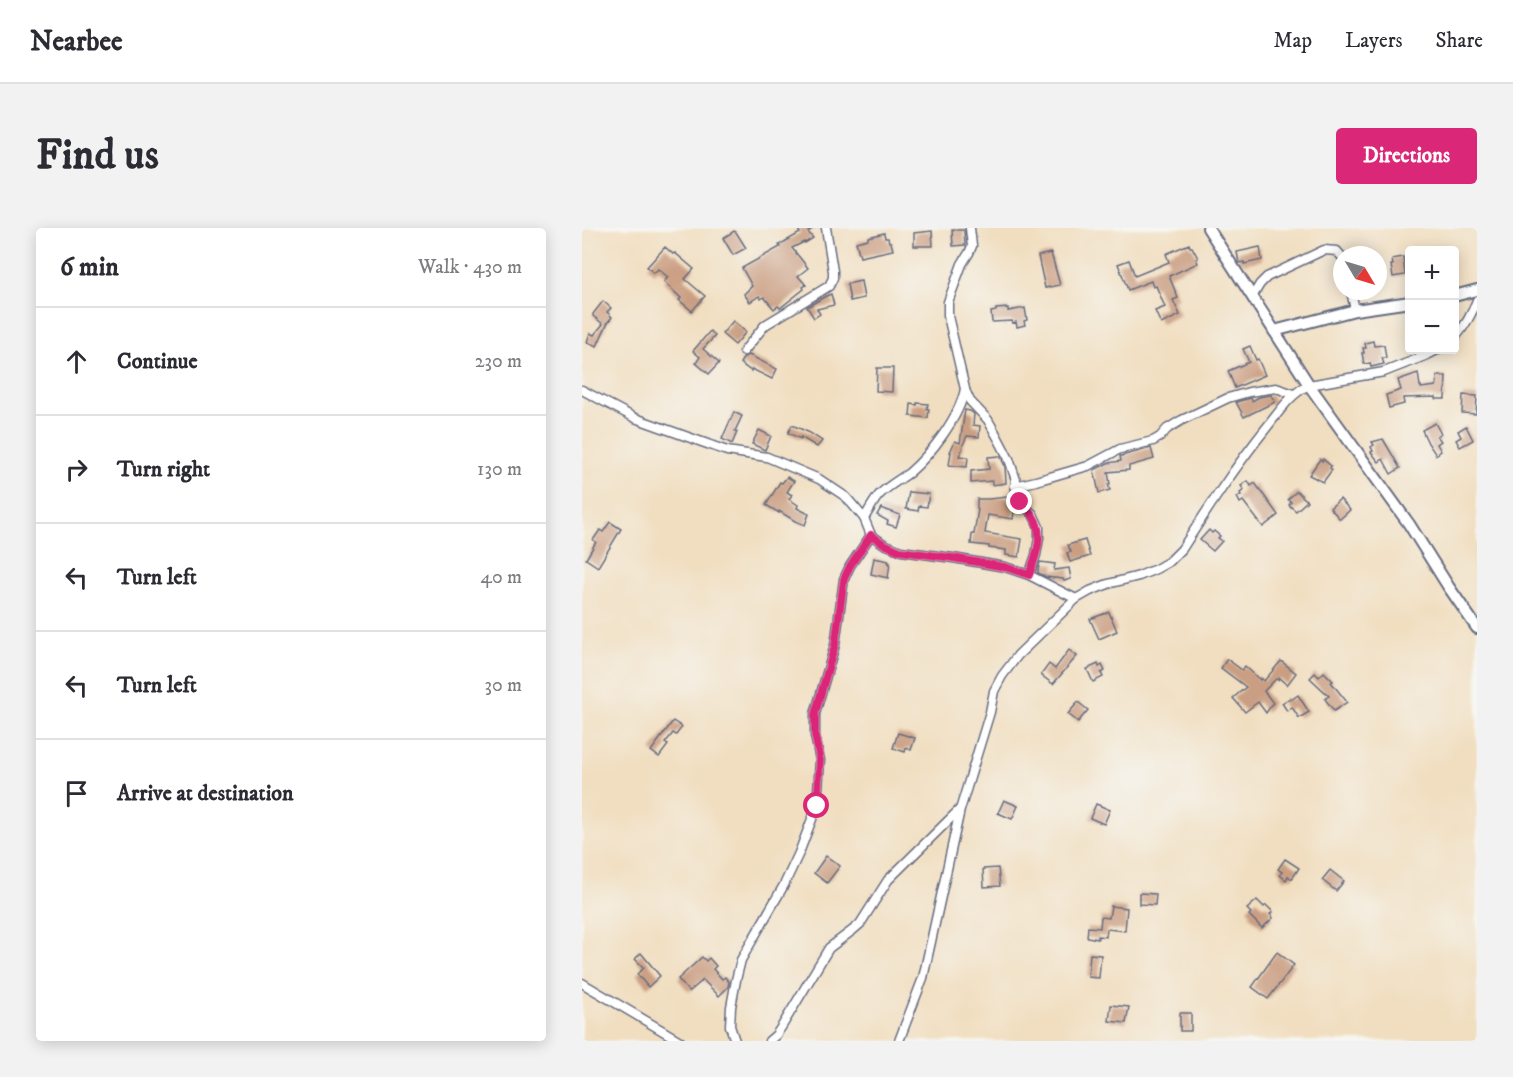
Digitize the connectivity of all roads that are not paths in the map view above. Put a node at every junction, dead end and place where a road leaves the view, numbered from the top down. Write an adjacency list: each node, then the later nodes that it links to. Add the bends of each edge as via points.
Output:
1 (826, 228): 14 (street, via 833,271 829,286 765,325)
2 (970, 228): 17 (street, via 972,246 948,302)
3 (1208, 228): 7 (street)
4 (1333, 251): 7 (street, via 1324,250 1267,277)
5 (1477, 290): 6 (street)
6 (1459, 295)
7 (1252, 297): 12 (street)
8 (1353, 300): 11 (street)
9 (1477, 300): 13 (street)
10 (1405, 303): 11 (street)
11 (1355, 310): 12 (street)
12 (1274, 331): 16 (street)
13 (1459, 334)
14 (744, 351)
15 (1430, 354): 16 (street, via 1384,372)
16 (1309, 385): 19 (street); 25 (street, via 1409,524)
17 (965, 389): 20 (street, via 1009,459); 21 (street, via 957,413 929,452 879,495)
18 (582, 390): 21 (street, via 635,418 727,451 767,457 819,479 846,497)
19 (1294, 394): 20 (street, via 1276,388 1228,398 1182,420 1153,441 1120,449 1088,466); 24 (street, via 1236,466 1182,549 1170,561)
20 (1015, 486): 23 (street, via 1020,502 1039,526)
21 (864, 518): 22 (street)
22 (871, 535): 23 (street, via 900,551 1005,567); 29 (street, via 844,579 835,645 815,714 820,760 817,806 784,885 741,960 730,1006)
23 (1029, 575): 24 (street)
24 (1076, 599): 26 (street, via 1018,655 1002,676)
25 (1477, 628)
26 (960, 810): 30 (street, via 888,880 860,924 829,948); 31 (street, via 923,978)
27 (582, 983): 28 (street)
28 (680, 1041)
29 (735, 1041)
30 (769, 1041)
31 (899, 1041)

